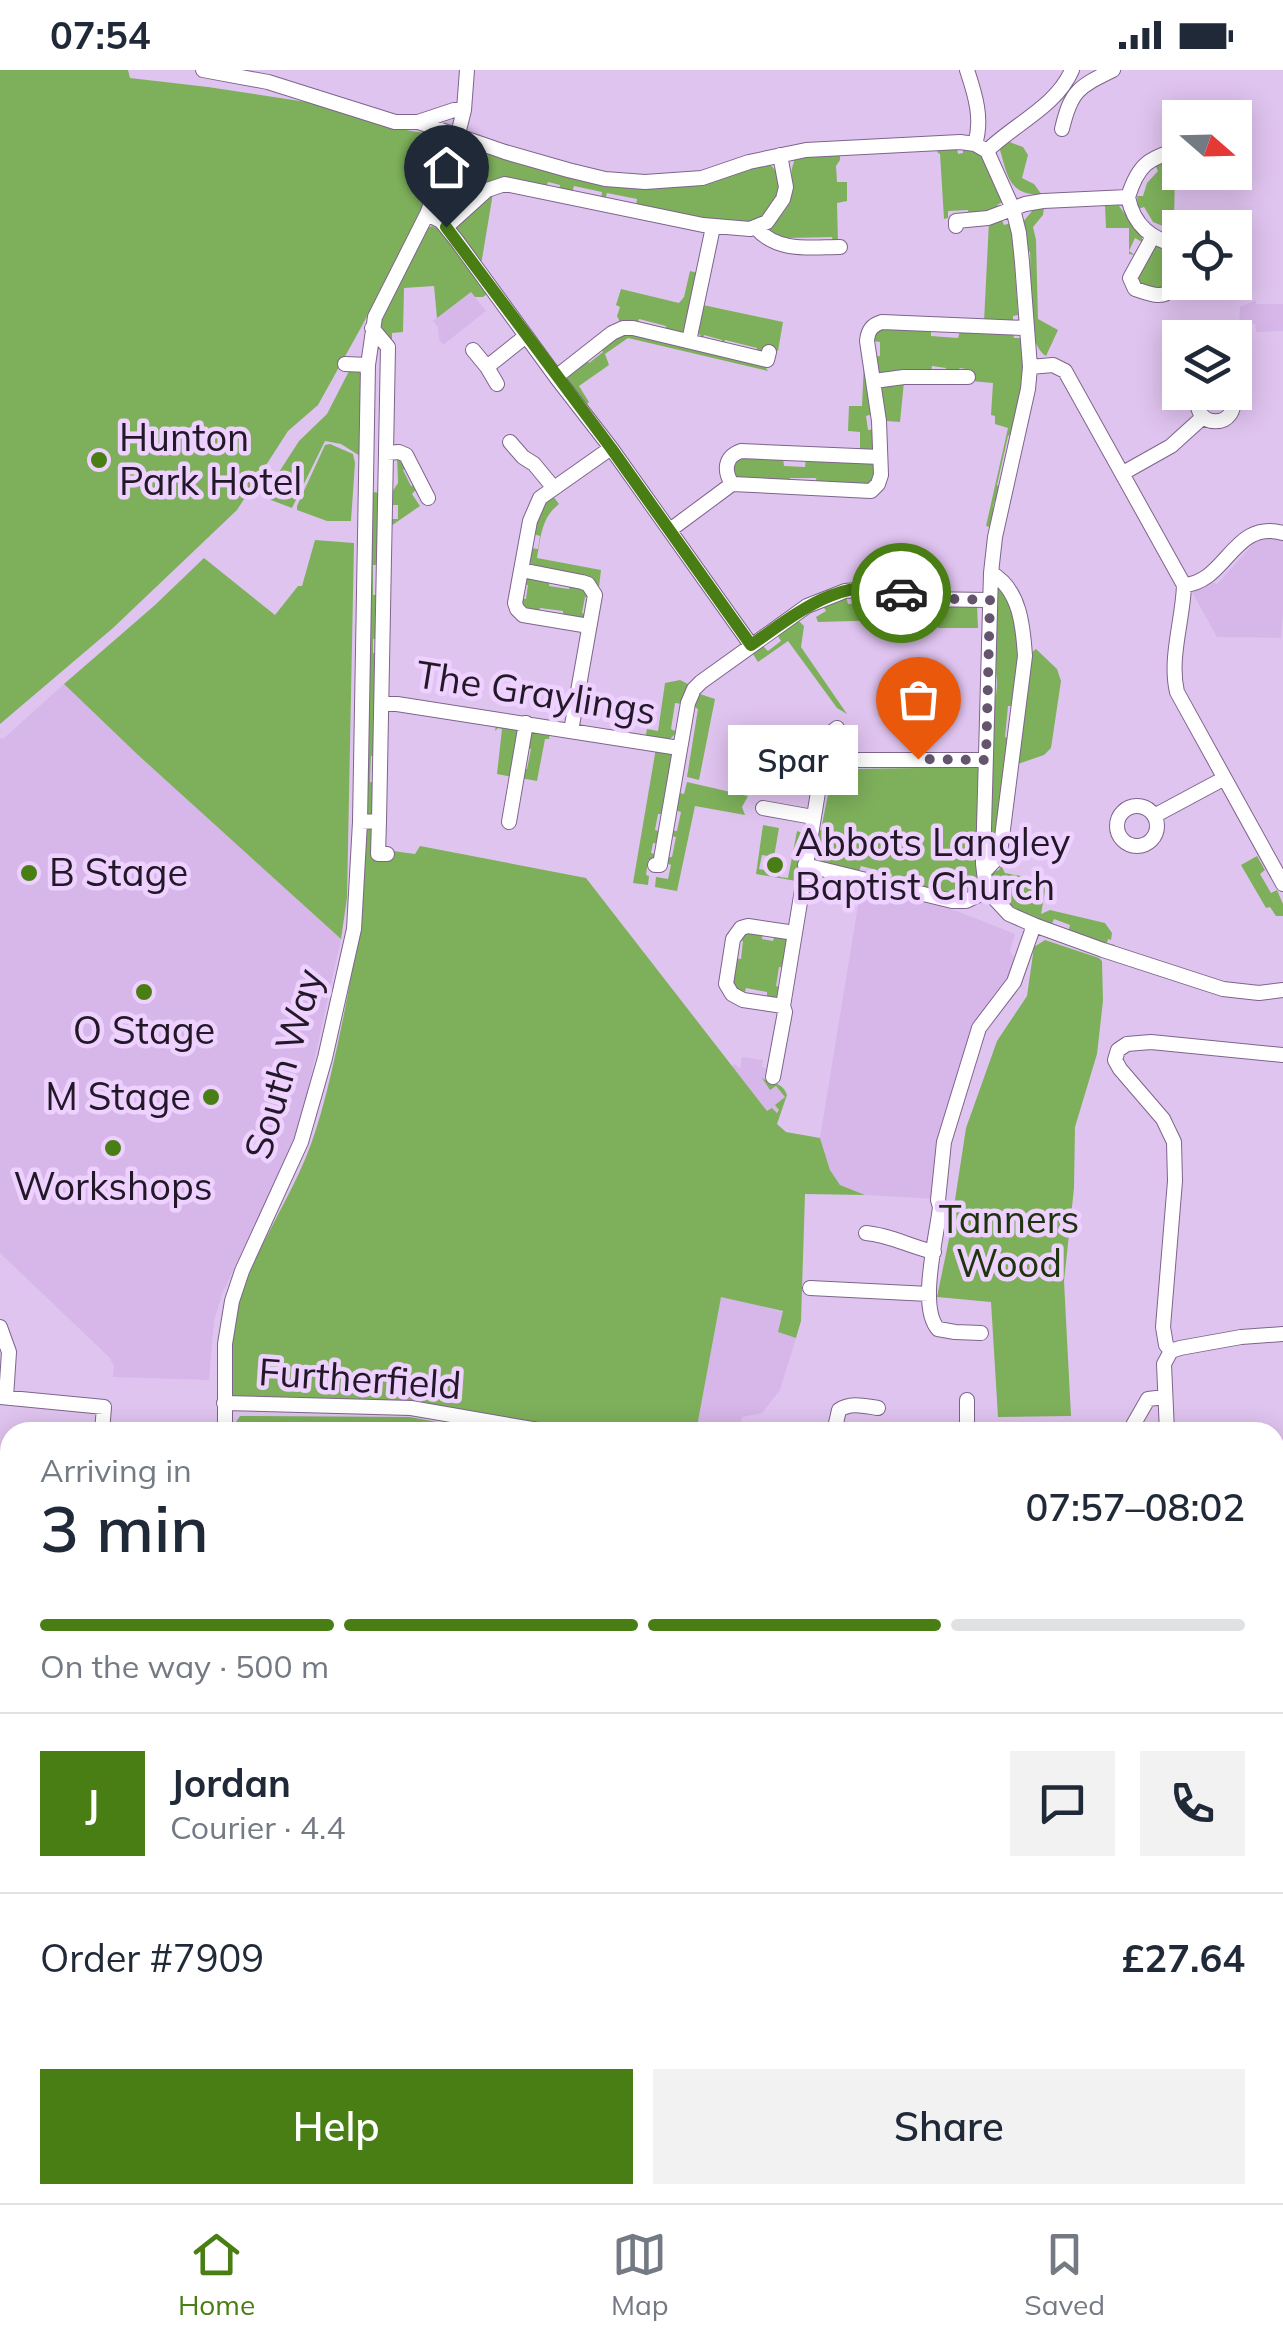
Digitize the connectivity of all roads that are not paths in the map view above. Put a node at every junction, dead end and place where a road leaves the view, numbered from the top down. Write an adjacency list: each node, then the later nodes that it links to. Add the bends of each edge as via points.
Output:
1 (203, 70): 6 (street)
2 (468, 70): 7 (street)
3 (967, 70): 11 (street)
4 (1072, 70): 11 (street, via 1047,102)
5 (1113, 70): 9 (street, via 1072,98)
6 (269, 76): 8 (street, via 394,122)
7 (464, 110): 8 (street); 10 (street)
8 (418, 122): 10 (street)
9 (1062, 129)
10 (458, 134): 13 (street, via 568,170 645,182 702,178); 16 (street)
11 (982, 148): 13 (street, via 946,142); 15 (street)
12 (1162, 154): 14 (street, via 1142,166)
13 (780, 156): 20 (street, via 783,199)
14 (1128, 197): 15 (street); 21 (street, via 1134,218)
15 (1013, 208): 17 (street); 26 (street)
16 (427, 214): 18 (street); 25 (street)
17 (956, 226)
18 (446, 227): 19 (street, via 487,190 505,184); 27 (street)
19 (713, 227): 20 (street); 28 (street)
20 (756, 228): 23 (street, via 785,246)
21 (1152, 238): 22 (street); 24 (street, via 1130,278 1135,289)
22 (1162, 241)
23 (830, 251)
24 (1162, 296)
25 (374, 322): 32 (street, South Way); 44 (street, via 388,347)
26 (1025, 328): 34 (street); 37 (street, via 875,324 867,341)
27 (526, 336): 33 (street); 35 (street)
28 (689, 341): 30 (street, via 767,360); 35 (street, via 623,328)
29 (473, 350): 33 (street)
30 (769, 352)
31 (344, 364): 32 (street)
32 (368, 365): 48 (street, South Way)
33 (486, 367): 38 (street)
34 (1030, 367): 46 (street, via 1064,371); 55 (street)
35 (556, 377): 43 (street)
36 (968, 377): 37 (street)
37 (874, 381): 45 (street)
38 (497, 384)
39 (1198, 410): 41 (street)
40 (1232, 410): 41 (street, via 1225,420)
41 (1203, 417): 46 (street, via 1171,446)
42 (517, 448): 50 (street)
43 (611, 448): 50 (street); 53 (street)
44 (387, 453): 49 (street); 51 (street, via 406,455)
45 (880, 457): 47 (street, via 881,475 871,491); 47 (street, via 741,451 727,465)
46 (1122, 473): 56 (street)
47 (732, 484): 53 (street)
48 (366, 486): 49 (street); 72 (street, South Way)
49 (386, 486): 60 (street)
50 (554, 487): 54 (street, via 534,509)
51 (428, 498)
52 (1280, 528): 56 (street, via 1253,534 1200,581)
53 (670, 530): 59 (street)
54 (521, 570): 58 (street, via 588,584 595,595); 58 (street, via 515,603 520,612)
55 (991, 574): 57 (street); 77 (street, via 1003,580 1016,603 1026,656 998,858)
56 (1184, 585): 67 (street, via 1175,687)
57 (990, 600): 59 (street, via 848,590 808,606); 65 (street)
58 (589, 626): 63 (street)
59 (751, 645): 64 (street, via 694,689)
60 (382, 704): 61 (street, The Graylings); 71 (street)
61 (526, 724): 63 (street, The Graylings); 73 (street)
62 (837, 728): 66 (street, via 805,755)
63 (571, 730): 64 (street, The Graylings)
64 (679, 748): 76 (street)
65 (986, 760): 66 (street, via 846,760); 77 (street)
66 (828, 767): 70 (street)
67 (1224, 779): 69 (street); 78 (street)
68 (763, 808): 70 (street)
69 (1154, 816)
70 (813, 817): 75 (street)
71 (379, 821): 72 (street); 74 (street, via 378,854)
72 (360, 822): 97 (street, South Way, via 354,929 326,1058 302,1142 232,1301)
73 (510, 822)
74 (388, 854)
75 (805, 865): 79 (street, via 952,901); 81 (street)
76 (660, 866)
77 (984, 872): 79 (street)
78 (1283, 884)
79 (989, 890): 80 (street, via 1008,914)
80 (1034, 925): 82 (street, via 1223,989); 87 (street, via 1014,982 981,1024 968,1061 944,1142)
81 (795, 933): 83 (street); 83 (street, via 741,928 728,969 726,984 736,998)
82 (1283, 990)
83 (783, 1006): 85 (street)
84 (1283, 1054): 93 (street, via 1151,1042 1118,1050 1120,1069 1174,1142 1164,1326)
85 (773, 1077)
86 (866, 1233): 87 (street)
87 (934, 1252): 89 (street)
88 (810, 1288): 89 (street)
89 (929, 1294): 91 (street, via 938,1328)
90 (0, 1327): 94 (street, via 9,1352)
91 (980, 1333)
92 (1283, 1334): 93 (street)
93 (1171, 1352): 95 (street, via 1164,1364)
94 (3, 1397): 99 (street, via 104,1407)
95 (1165, 1397): 104 (street, via 1148,1399); 105 (street)
96 (968, 1400): 103 (street)
97 (224, 1403): 100 (street, South Way); 101 (street, Furtherfield, via 411,1408)
98 (878, 1408): 102 (street, via 846,1406)
99 (103, 1422)
100 (224, 1422)
101 (492, 1422)
102 (836, 1422)
103 (963, 1422)
104 (1134, 1422)
105 (1166, 1422)

